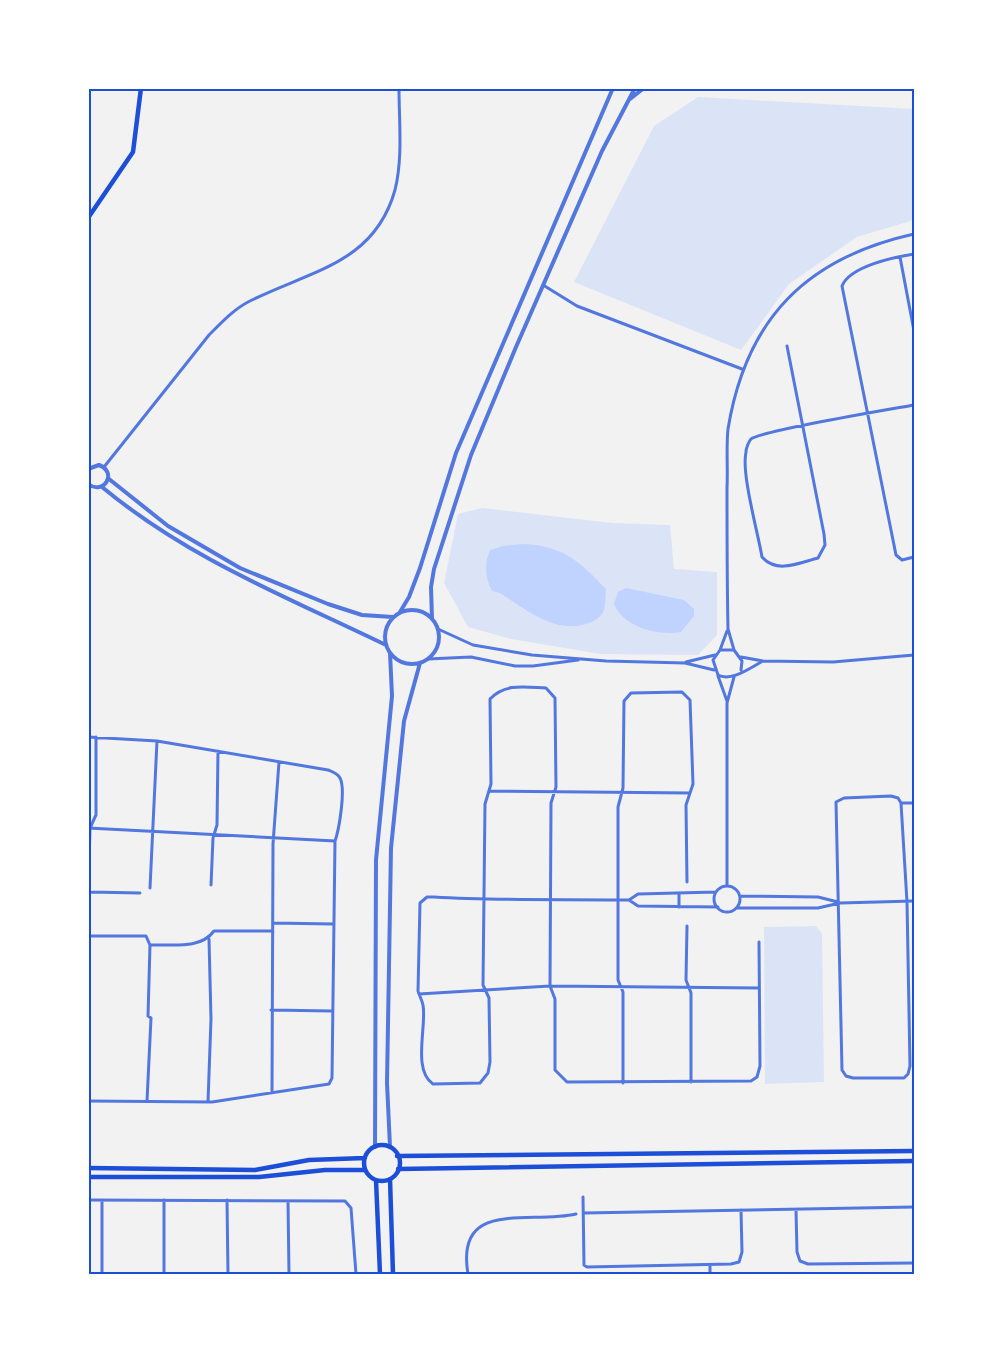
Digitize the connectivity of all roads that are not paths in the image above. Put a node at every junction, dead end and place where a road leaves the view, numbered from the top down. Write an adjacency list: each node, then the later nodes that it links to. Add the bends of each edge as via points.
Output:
1 (141, 88): 9 (main road, via 133,152)
2 (399, 88): 20 (street, via 395,189 376,232 342,260 247,303 230,315 209,335)
3 (613, 88): 26 (street, via 456,453 420,568)
4 (635, 88): 8 (street)
5 (644, 88): 8 (street)
6 (876, 88): 7 (street)
7 (915, 89)
8 (629, 100): 13 (street)
9 (88, 218)
10 (915, 234): 16 (street, via 868,246 811,278 784,302 762,330)
11 (915, 254): 12 (street)
12 (900, 257): 14 (street); 18 (street, via 865,267 842,286)
13 (543, 285): 16 (street, via 577,306); 28 (street, via 471,455 434,569)
14 (915, 331)
15 (787, 346): 19 (street)
16 (742, 369): 30 (street, via 728,431)
17 (915, 405): 18 (street)
18 (868, 414): 19 (street); 25 (street, via 896,555 902,560)
19 (803, 427): 19 (street, via 763,433 751,440 746,452 762,557 778,567 818,558 825,545)
20 (104, 467): 21 (street); 22 (street)
21 (89, 468)
22 (109, 479): 24 (street); 27 (street, via 168,526 240,568 362,615)
23 (89, 486): 24 (street)
24 (102, 487): 31 (street, via 141,519 236,575)
25 (915, 557)
26 (400, 612): 27 (street); 28 (street, via 421,611)
27 (393, 616): 31 (street, via 385,630)
28 (432, 619): 29 (street)
29 (438, 629): 38 (street, via 437,646); 39 (street, via 473,645)
30 (728, 629): 32 (street); 33 (street)
31 (386, 645): 34 (street)
32 (720, 650): 33 (street); 36 (street)
33 (734, 650): 37 (street)
34 (390, 654): 41 (street, via 403,663); 108 (street, via 392,696 376,860)
35 (915, 655): 40 (street, via 833,662)
36 (715, 656): 42 (street); 43 (street)
37 (741, 657): 40 (street); 44 (street)
38 (428, 659): 39 (street, via 471,657 515,666); 41 (street)
39 (586, 660): 42 (street)
40 (763, 661): 44 (street)
41 (420, 663): 109 (street, via 404,721 390,848)
42 (685, 663): 43 (street)
43 (714, 670): 45 (street)
44 (741, 670): 46 (street)
45 (718, 675): 46 (street); 47 (street)
46 (734, 677): 47 (street)
47 (728, 703): 66 (street)
48 (88, 737): 49 (street)
49 (96, 737): 50 (street); 59 (street, via 96,815)
50 (157, 741): 51 (street); 60 (street)
51 (218, 751): 52 (street); 61 (street)
52 (279, 762): 62 (street); 63 (street, via 328,770 339,776 342,784)
53 (489, 791): 56 (street); 56 (street, via 490,699 498,690 511,687 546,688 555,698); 74 (street, via 485,804)
54 (621, 793): 55 (street); 55 (street, via 624,701 631,693 682,692 690,700); 56 (street); 73 (street)
55 (690, 793): 64 (street, via 686,805)
56 (554, 794): 77 (street)
57 (915, 802): 58 (street)
58 (901, 803): 78 (street); 80 (street, via 891,796 836,802)
59 (89, 828): 60 (street); 68 (street)
60 (153, 829): 61 (street); 67 (street)
61 (214, 834): 62 (street); 65 (street)
62 (276, 839): 63 (street); 84 (street)
63 (335, 841): 85 (street)
64 (687, 882)
65 (211, 885)
66 (727, 886): 70 (street); 72 (street)
67 (150, 888)
68 (89, 892): 69 (street); 76 (street)
69 (140, 892)
70 (716, 892): 71 (street); 82 (street)
71 (679, 894): 75 (street, via 638,894); 81 (street)
72 (740, 896): 80 (street, via 818,897); 83 (street)
73 (618, 899): 75 (street); 77 (street); 93 (street)
74 (485, 900): 77 (street); 96 (street); 97 (street, via 427,897 420,903)
75 (629, 900): 81 (street, via 638,906)
76 (88, 901)
77 (551, 901): 92 (street)
78 (907, 902): 79 (street); 80 (street); 80 (street, via 908,1074 904,1078 846,1076 842,1070)
79 (915, 902)
80 (840, 903): 83 (street, via 818,908)
81 (679, 907): 82 (street)
82 (718, 907): 83 (street, via 725,911)
83 (736, 908)
84 (273, 923): 85 (street); 87 (street)
85 (333, 924): 99 (street)
86 (687, 926): 94 (street)
87 (273, 932): 89 (street, via 214,931); 98 (street)
88 (88, 936): 91 (street, via 147,936)
89 (208, 939): 91 (street, via 198,944); 107 (street)
90 (759, 942): 95 (street)
91 (150, 945): 106 (street)
92 (550, 986): 93 (street); 96 (street); 102 (street, via 555,999 555,1070 561,1078 567,1082)
93 (621, 987): 94 (street); 102 (street)
94 (688, 987): 95 (street); 101 (street)
95 (760, 988): 101 (street, via 757,1077 751,1081)
96 (485, 990): 97 (street); 97 (street, via 489,998 490,1062 480,1083 433,1084 422,1070 423,1004)
97 (419, 994)
98 (271, 1010): 99 (street); 104 (street)
99 (331, 1011): 104 (street, via 329,1084)
100 (88, 1022): 103 (street)
101 (691, 1082): 102 (street)
102 (623, 1083)
103 (88, 1087)
104 (272, 1092): 107 (street)
105 (88, 1101): 106 (street)
106 (147, 1101): 107 (street)
107 (208, 1102)
108 (375, 1147): 109 (main road); 112 (main road)
109 (390, 1148): 111 (main road)
110 (915, 1151): 111 (main road)
111 (397, 1155): 115 (main road)
112 (365, 1158): 114 (main road, via 309,1160 255,1170); 116 (main road)
113 (915, 1161): 115 (main road)
114 (88, 1168)
115 (398, 1169): 118 (main road)
116 (366, 1170): 117 (main road, via 259,1177); 119 (main road)
117 (88, 1177)
118 (390, 1179): 119 (main road); 139 (main road)
119 (376, 1180): 138 (main road)
120 (583, 1197): 129 (street)
121 (88, 1200): 122 (street)
122 (102, 1200): 123 (street); 133 (street)
123 (164, 1200): 124 (street); 134 (street)
124 (227, 1200): 125 (street); 135 (street)
125 (288, 1200): 136 (street); 137 (street, via 349,1203)
126 (915, 1207): 127 (street)
127 (796, 1209): 128 (street); 131 (street, via 800,1261)
128 (741, 1210): 129 (street); 132 (street, via 739,1262)
129 (584, 1213): 132 (street, via 587,1267)
130 (576, 1215): 140 (street, via 499,1219 476,1230 465,1248)
131 (915, 1263)
132 (710, 1265): 141 (street)
133 (102, 1275)
134 (165, 1275)
135 (228, 1275)
136 (289, 1275)
137 (356, 1275)
138 (380, 1275)
139 (393, 1275)
140 (468, 1275)
141 (710, 1275)

